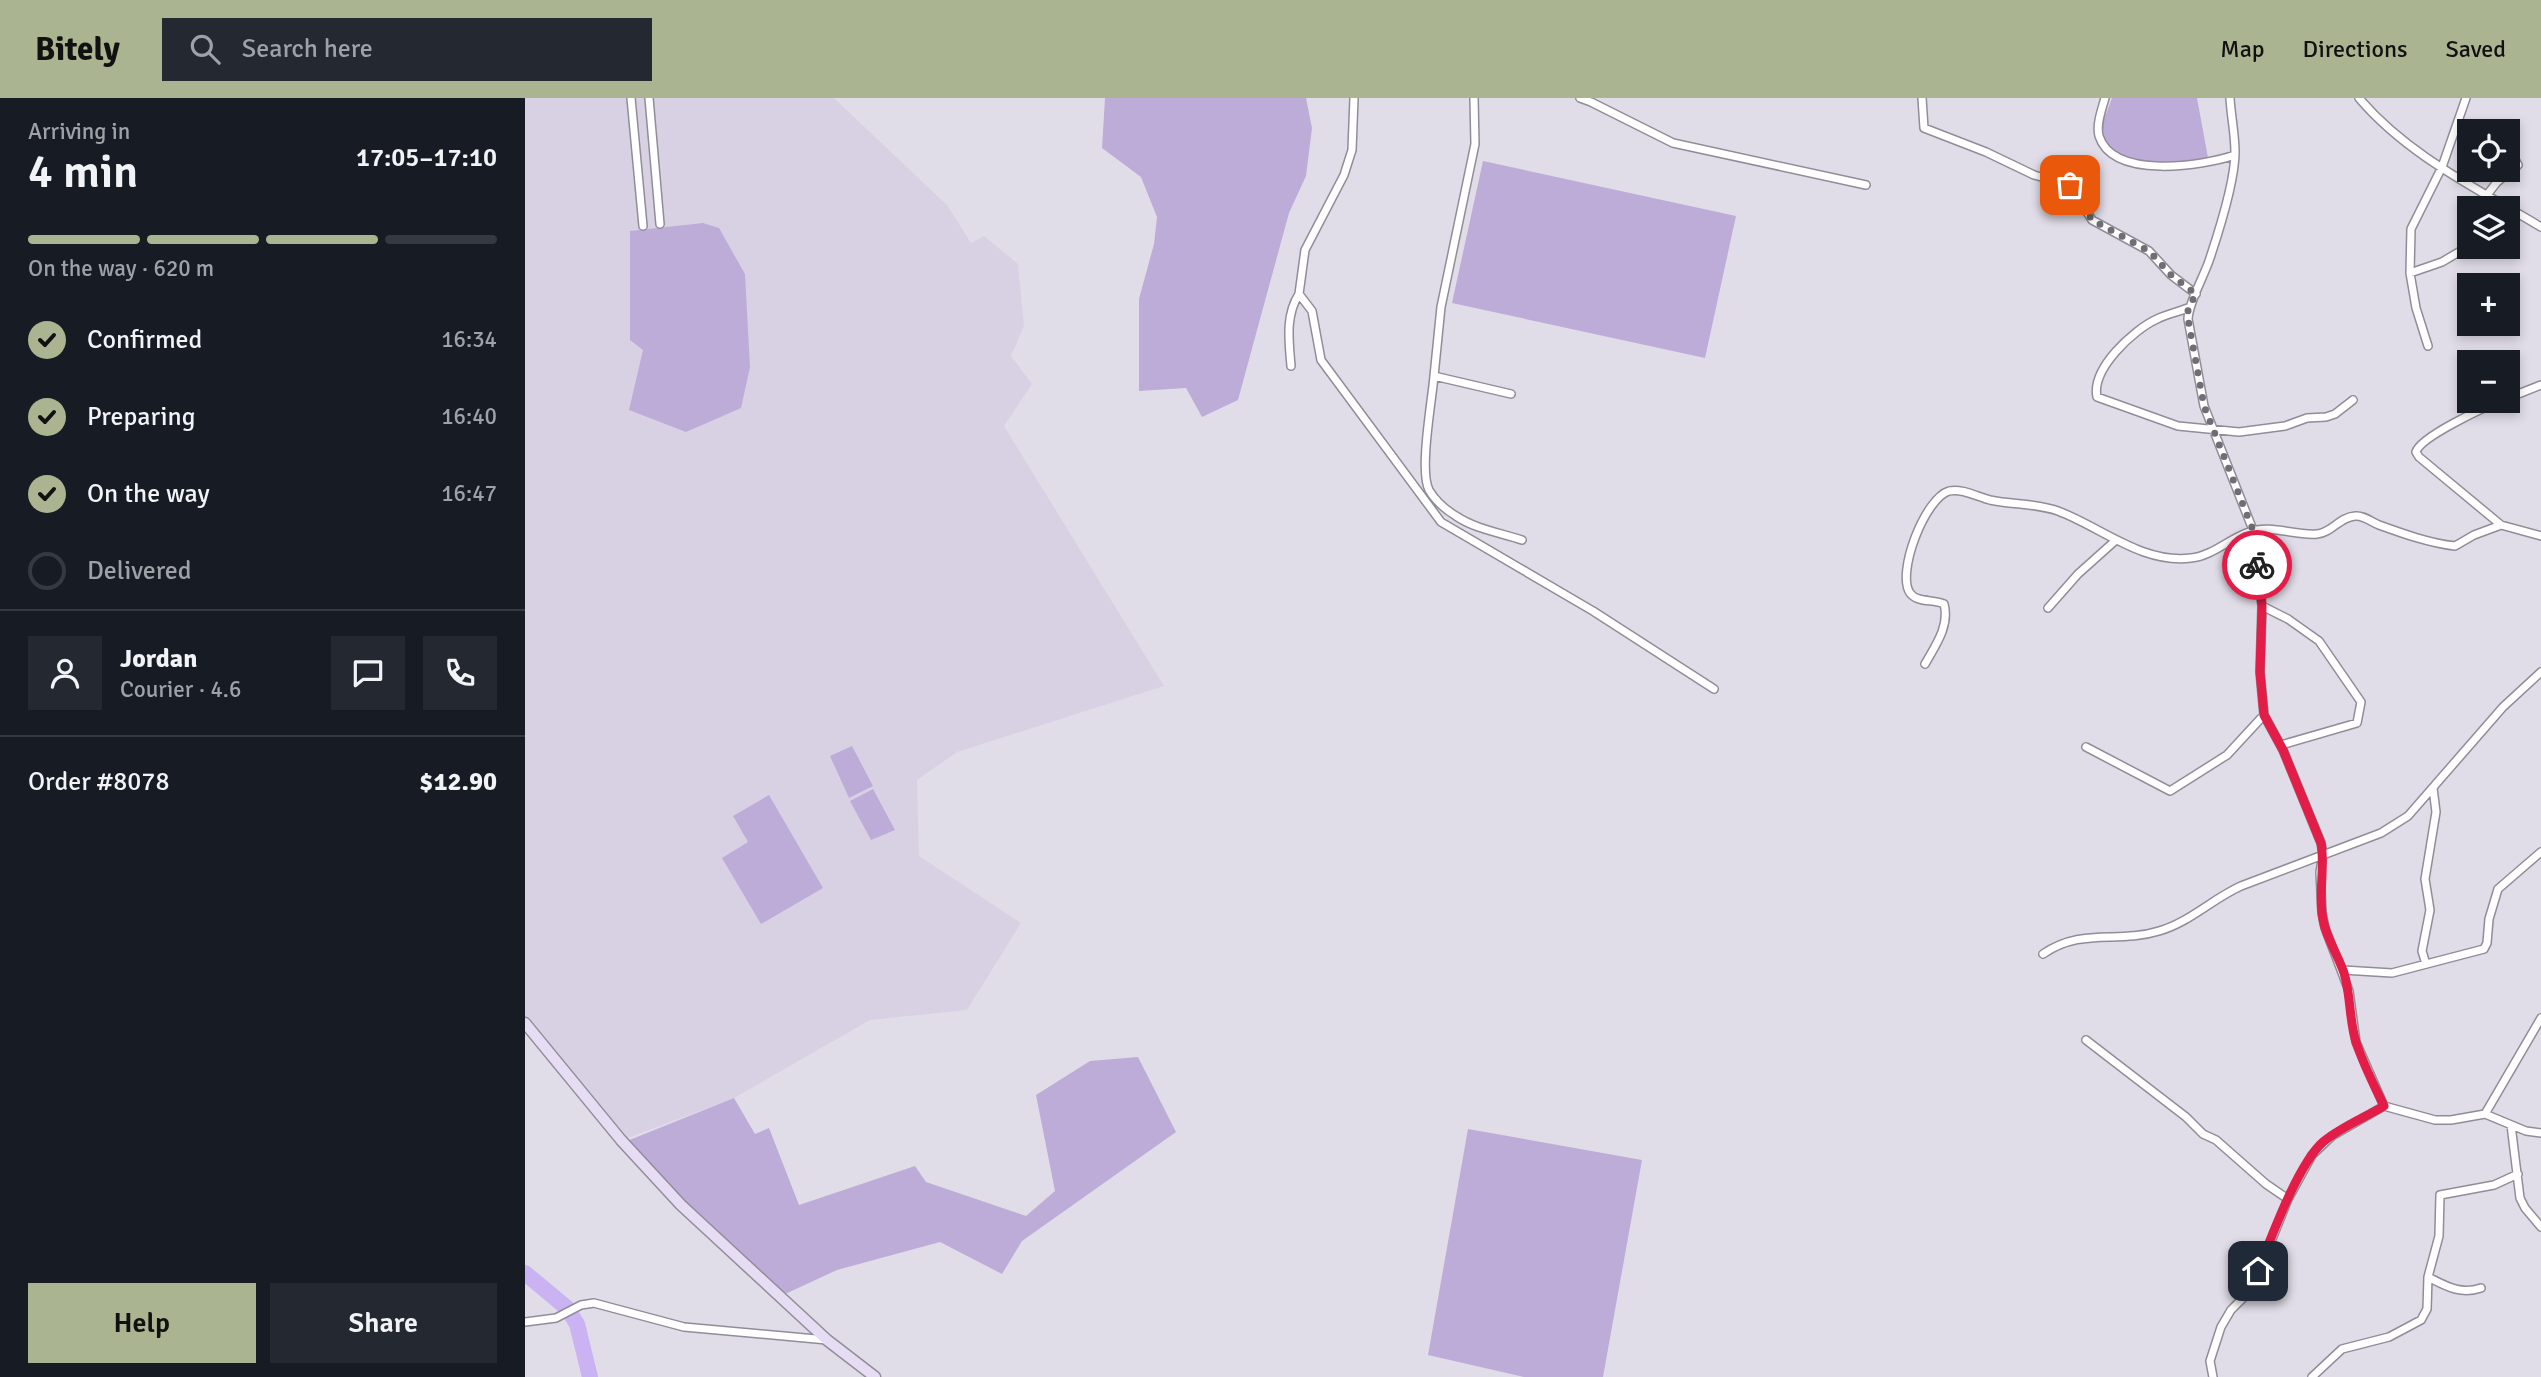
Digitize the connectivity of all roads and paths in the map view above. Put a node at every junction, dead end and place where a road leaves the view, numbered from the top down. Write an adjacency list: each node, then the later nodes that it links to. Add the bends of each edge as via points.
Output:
1 (631, 98): 18 (street)
2 (649, 98): 17 (street)
3 (1354, 98): 22 (street, via 1352,150 1305,250)
4 (1474, 98): 27 (street, via 1475,144 1441,307)
5 (1580, 98): 14 (street, via 1673,143)
6 (1922, 98): 23 (street, via 1924,128 2034,175 2070,185 2092,220 2149,251)
7 (2105, 98): 11 (street, via 2099,135 2108,151 2123,159 2148,166 2178,166)
8 (2230, 98): 11 (street)
9 (2359, 98): 12 (street, via 2389,130)
10 (2466, 98): 12 (street)
11 (2235, 155): 23 (street, via 2213,249)
12 (2442, 167): 15 (street); 21 (street, via 2411,229)
13 (2496, 182): 15 (street)
14 (1866, 185)
15 (2487, 195)
16 (2520, 216): 19 (street)
17 (660, 224)
18 (643, 226)
19 (2541, 227)
20 (2457, 253): 21 (street)
21 (2410, 273): 25 (street)
22 (1299, 294): 26 (street, via 1289,323); 43 (street, via 1312,311 1321,360 1441,522)
23 (2196, 294): 24 (street)
24 (2188, 308): 33 (street, via 2193,353); 33 (street, via 2140,329 2100,373 2095,388 2097,397 2106,402 2178,426)
25 (2428, 346)
26 (1291, 366)
27 (1434, 376): 30 (street); 37 (street, via 1425,471 1428,489 1457,517)
28 (2541, 384): 29 (street)
29 (2520, 393)
30 (1511, 394)
31 (2353, 400): 33 (street, via 2335,414 2285,426)
32 (2476, 413): 34 (street, via 2419,445 2416,452)
33 (2212, 430): 35 (street)
34 (2501, 525): 35 (street, via 2455,546 2426,541 2355,516 2317,534); 36 (street)
35 (2253, 530): 38 (street, via 2192,558 2165,556); 39 (street)
36 (2541, 536)
37 (1522, 540)
38 (2116, 540): 40 (street); 41 (street, via 2059,511 2036,505 1993,501 1960,491 1937,498 1916,531 1907,571 1911,595 1939,601 1946,609 1944,630)
39 (2262, 606): 44 (street); 45 (street, via 2319,641 2361,702 2357,723)
40 (2049, 608)
41 (1925, 664)
42 (2541, 671): 47 (street, via 2503,706)
43 (1714, 689)
44 (2264, 715): 45 (street); 46 (street, via 2227,755 2170,792)
45 (2281, 745): 49 (street)
46 (2086, 747)
47 (2433, 788): 49 (street, via 2408,816 2381,833); 51 (street, via 2436,812 2425,878 2430,910 2422,951)
48 (2541, 852): 51 (street, via 2498,889 2484,949)
49 (2323, 854): 50 (street, via 2221,895 2175,926 2125,938 2075,938); 52 (street, via 2322,914)
50 (2043, 954)
51 (2426, 964): 52 (street, via 2392,973)
52 (2343, 970): 56 (street, via 2356,1042)
53 (2541, 1018): 57 (street)
54 (525, 1023): 66 (street, via 681,1205)
55 (2086, 1040): 61 (street)
56 (2384, 1106): 57 (street, via 2435,1120); 61 (street, via 2322,1143)
57 (2485, 1114): 58 (street)
58 (2511, 1125): 59 (street); 60 (street)
59 (2541, 1133)
60 (2518, 1174): 62 (street, via 2525,1208); 63 (street, via 2494,1185 2440,1195 2439,1236)
61 (2288, 1199): 68 (street, via 2252,1289 2221,1327 2210,1361)
62 (2541, 1227)
63 (2428, 1277): 64 (street, via 2463,1292); 69 (street, via 2427,1309 2421,1320 2389,1337 2342,1349)
64 (2481, 1288)
65 (525, 1322): 66 (street, via 549,1320 594,1303 684,1327)
66 (827, 1340): 67 (street)
67 (875, 1377)
68 (2213, 1377)
69 (2312, 1377)

